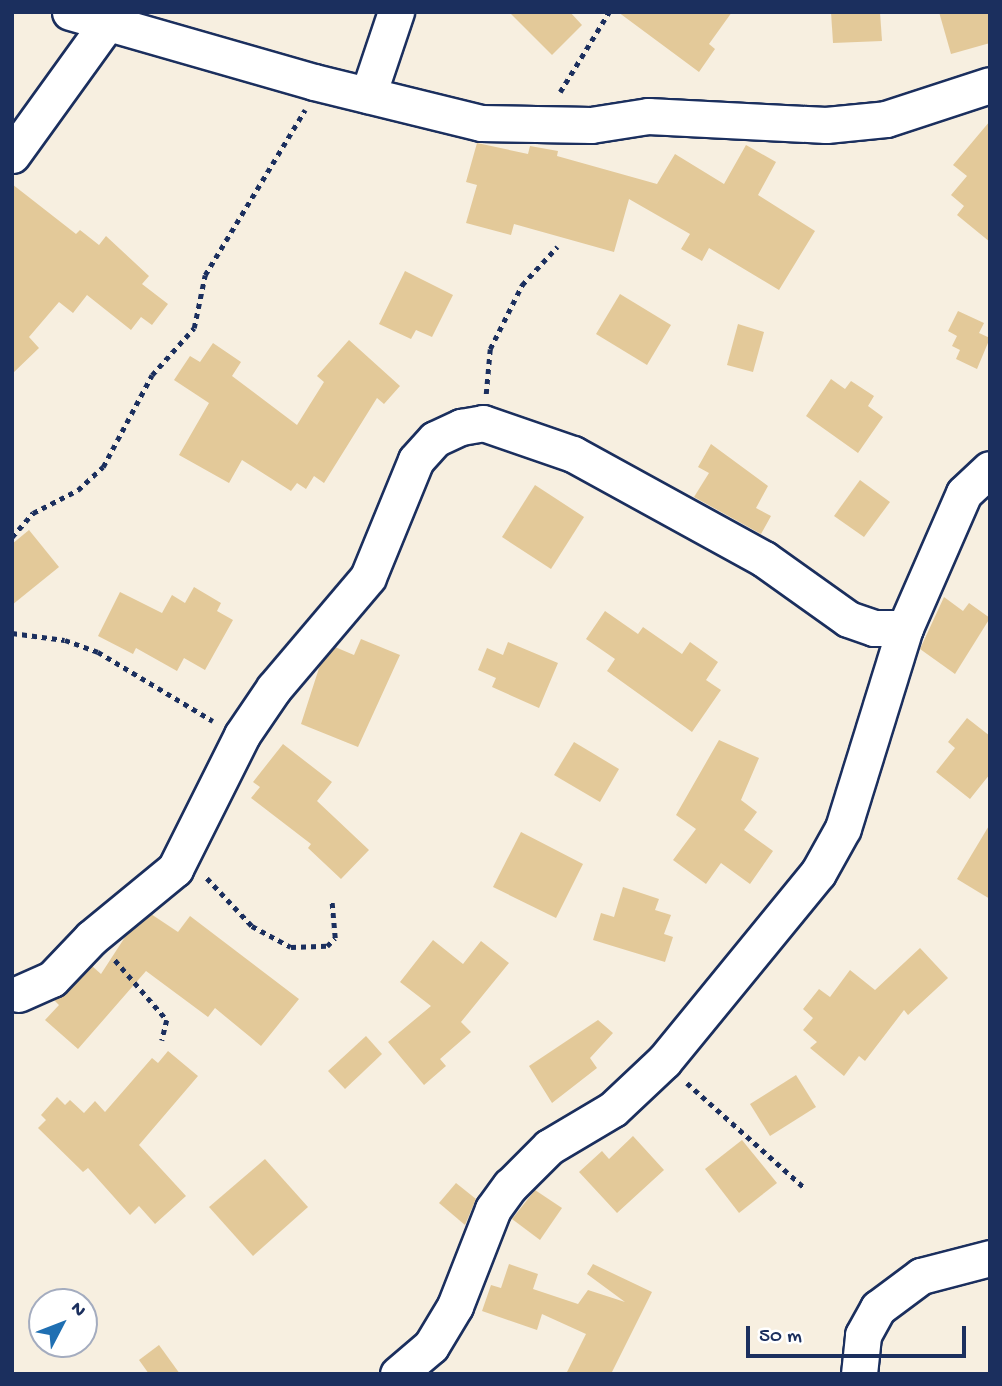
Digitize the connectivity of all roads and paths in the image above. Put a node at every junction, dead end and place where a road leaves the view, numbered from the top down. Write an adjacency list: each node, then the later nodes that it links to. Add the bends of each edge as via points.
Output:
1 (70, 12): 4 (street)
2 (396, 12): 7 (street)
3 (609, 12): 8 (path)
4 (105, 26): 5 (street); 9 (street)
5 (314, 82): 7 (street); 13 (path, via 295,130 270,162 205,275 194,328 152,375 103,467 78,490 33,513)
6 (990, 85): 8 (street, via 944,104 850,123 648,116)
7 (368, 95): 8 (street, via 481,122)
8 (541, 126)
9 (12, 155)
10 (557, 247): 11 (path, via 522,285 491,349)
11 (483, 423): 14 (street, via 573,454 764,559 848,619 874,628); 16 (street, via 435,439 416,460 368,577 274,688)
12 (990, 469): 14 (street, via 964,493)
13 (12, 537)
14 (905, 628): 22 (street, via 843,828 818,873)
15 (12, 633): 16 (path, via 65,640 98,652)
16 (243, 735): 17 (street)
17 (188, 850): 18 (path, via 223,901 252,926 291,947 327,946 335,938); 19 (street, via 158,887)
18 (332, 901)
19 (91, 938): 20 (street, via 52,979); 21 (path, via 167,1020)
20 (18, 994)
21 (162, 1040)
22 (664, 1061): 23 (path); 25 (street, via 613,1109 549,1147 510,1185 493,1209 456,1306 431,1346)
23 (805, 1188)
24 (990, 1258): 26 (street, via 921,1276 878,1308 863,1335)
25 (398, 1374)
26 (859, 1374)

